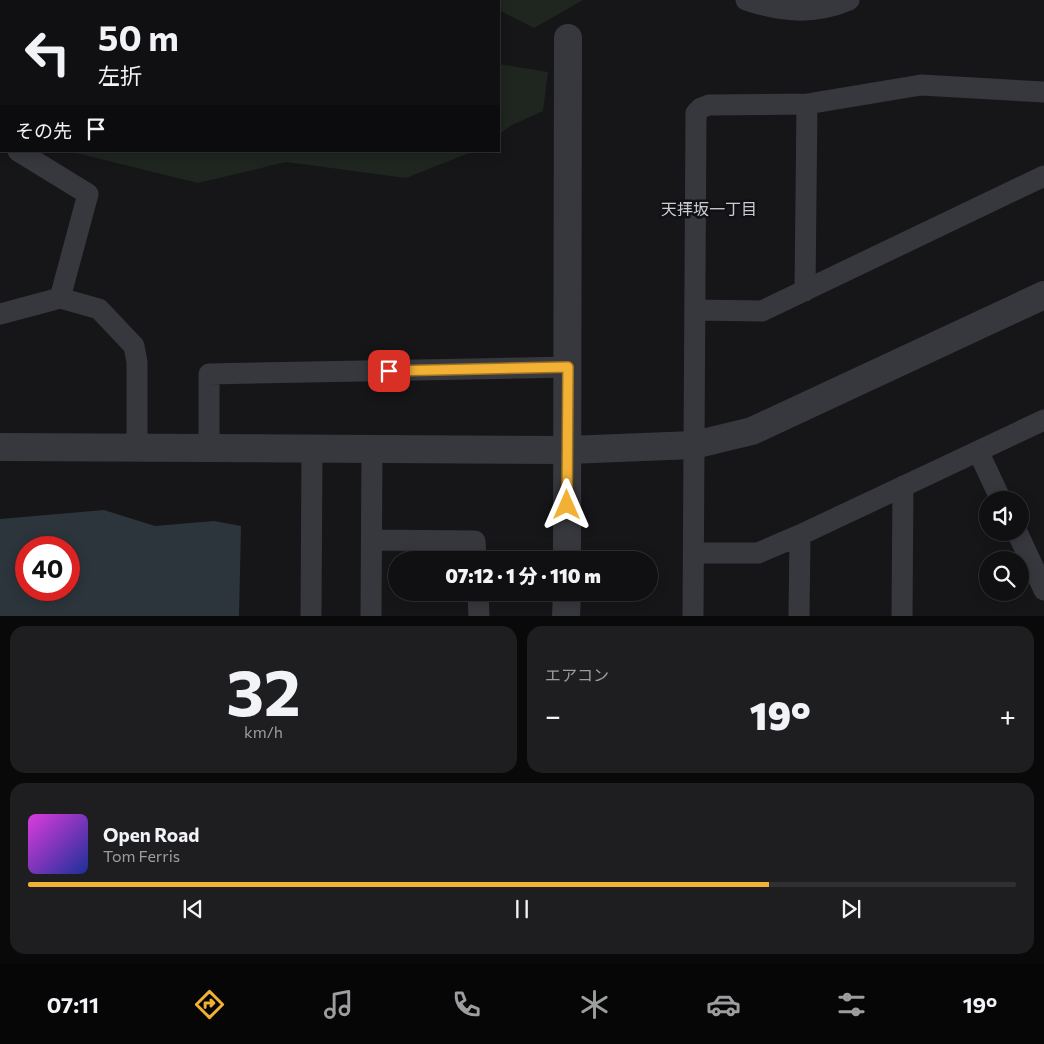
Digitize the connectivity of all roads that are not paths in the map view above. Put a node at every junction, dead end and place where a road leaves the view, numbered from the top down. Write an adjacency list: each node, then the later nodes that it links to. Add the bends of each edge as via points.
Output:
1 (746, 0): 2 (street, via 784,10 813,10)
2 (849, 0)
3 (568, 38): 13 (street)
4 (1044, 92): 5 (street, via 921,85)
5 (807, 104): 8 (street); 11 (street, via 709,106 696,113)
6 (20, 152): 10 (street, via 88,194)
7 (1044, 176): 8 (street)
8 (805, 291): 11 (street, via 762,311)
9 (1044, 295): 15 (street, via 752,431)
10 (60, 298): 12 (street); 16 (street, via 99,309 134,346 137,362)
11 (695, 310): 15 (street)
12 (0, 314)
13 (568, 367): 17 (street, via 209,374); 21 (street)
14 (1044, 420): 22 (street)
15 (694, 445): 21 (street); 30 (street)
16 (137, 447): 17 (street); 18 (street)
17 (209, 447): 19 (street)
18 (0, 448)
19 (312, 448): 20 (street); 34 (street)
20 (372, 450): 21 (street); 26 (street)
21 (568, 450): 29 (street)
22 (978, 451): 23 (street); 24 (street)
23 (903, 486): 25 (street); 40 (street)
24 (997, 491)
25 (800, 535): 30 (street, via 758,553); 39 (street)
26 (372, 540): 28 (street, via 476,540); 35 (street)
27 (1021, 541): 31 (street)
28 (476, 551)
29 (567, 551)
30 (694, 553): 38 (street)
31 (1044, 590)
32 (478, 601): 36 (street)
33 (567, 601): 37 (street)
34 (311, 616)
35 (371, 616)
36 (479, 616)
37 (566, 616)
38 (693, 616)
39 (799, 616)
40 (902, 616)

